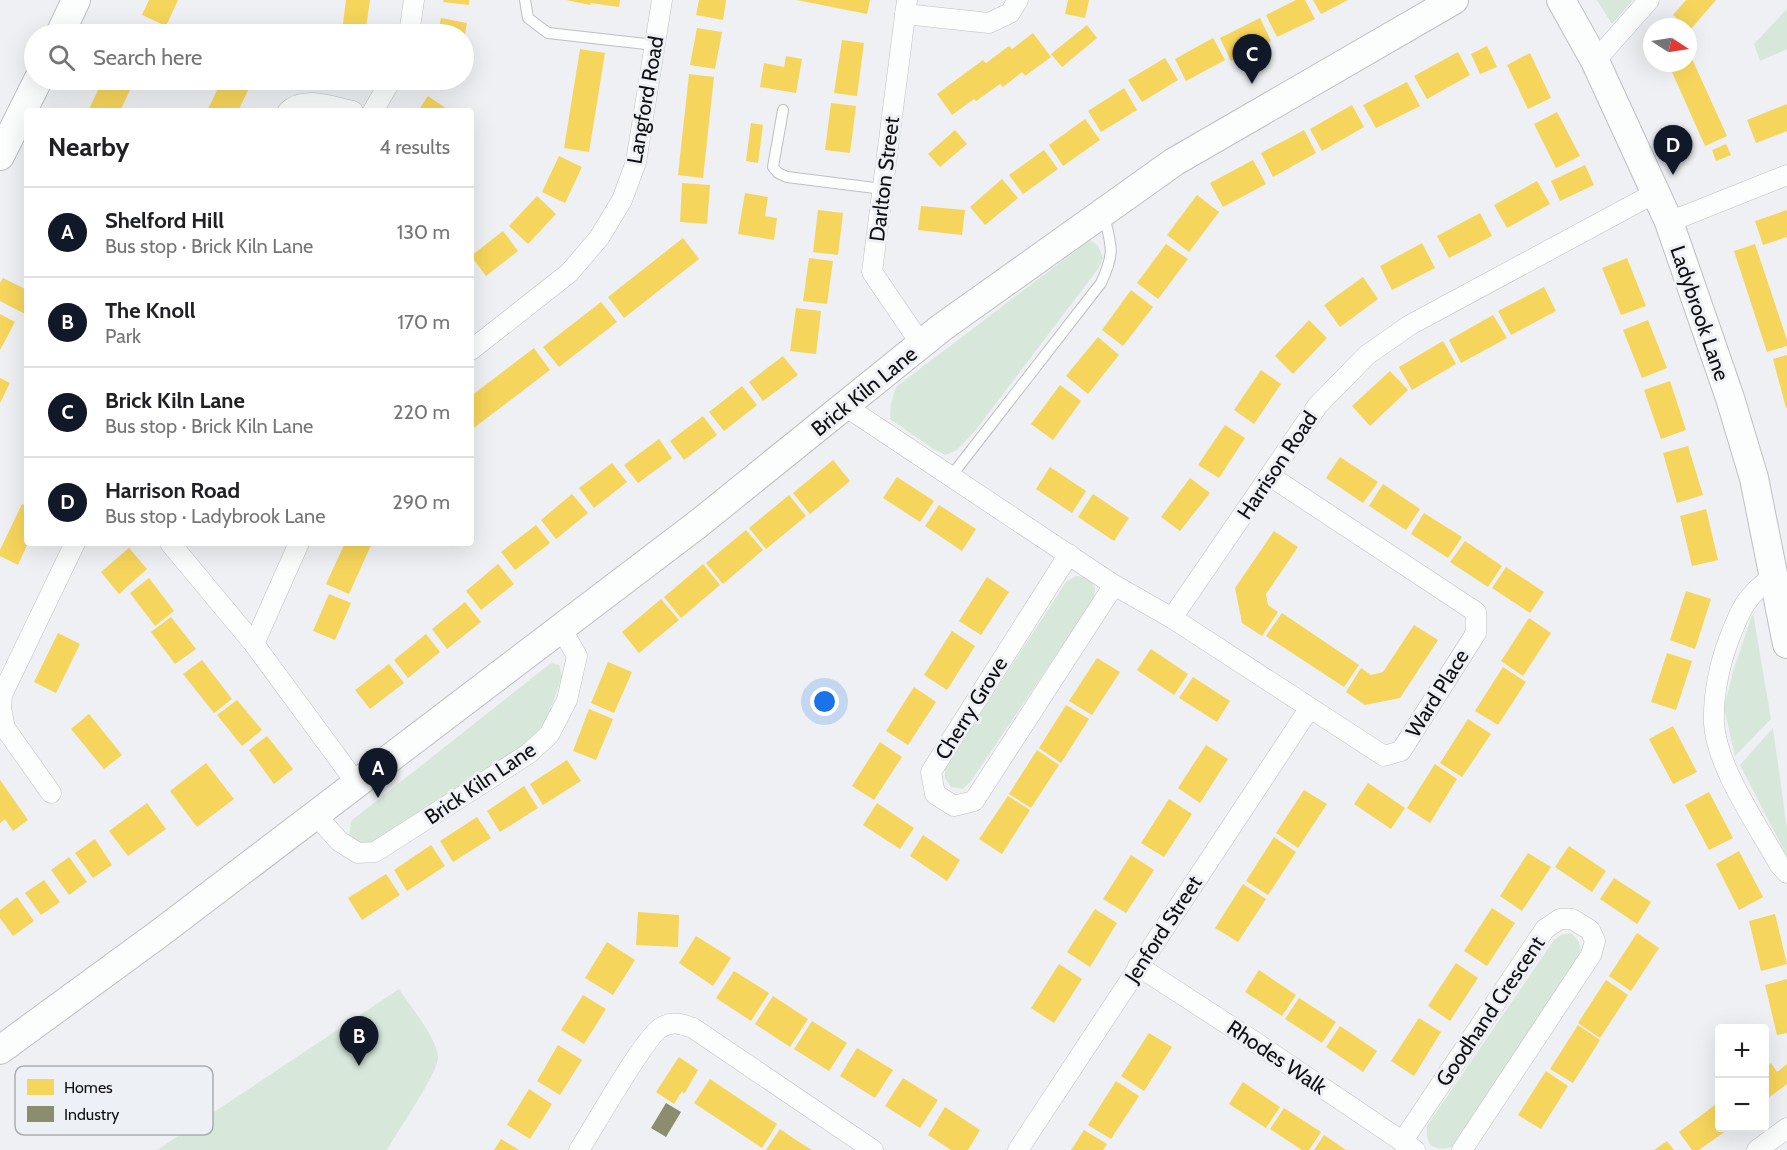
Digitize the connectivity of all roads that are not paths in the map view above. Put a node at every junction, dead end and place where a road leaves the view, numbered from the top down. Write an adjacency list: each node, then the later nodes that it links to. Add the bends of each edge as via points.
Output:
1 (76, 0): 10 (street)
2 (414, 0): 11 (street)
3 (525, 0): 12 (lane, via 528,18 548,33)
4 (662, 0): 12 (street, Langford Road)
5 (1018, 0): 9 (street, via 1010,13 989,23)
6 (1454, 0): 26 (street, Brick Kiln Lane, via 1174,162)
7 (1561, 0): 13 (street, Ladybrook Lane)
8 (1649, 0): 13 (street)
9 (906, 7): 24 (street, Darlton Street)
10 (65, 24)
11 (410, 24)
12 (655, 45): 29 (street, Langford Road, via 636,162 622,200 599,238 568,273)
13 (1595, 61): 25 (street, Ladybrook Lane)
14 (33, 90): 16 (street)
15 (385, 90): 20 (street)
16 (24, 108)
17 (24, 108): 22 (street)
18 (292, 108): 19 (street, via 312,103)
19 (338, 108)
20 (375, 108)
21 (783, 110): 24 (lane, via 773,167 778,173)
22 (0, 156)
23 (1787, 175): 27 (street)
24 (883, 189): 28 (street, Darlton Street, via 872,272)
25 (1655, 193): 27 (street, Ladybrook Lane); 32 (street, Harrison Road, via 1410,325 1367,355 1318,405)
26 (1103, 213): 28 (street, Brick Kiln Lane); 31 (lane, via 1112,246 1101,283)
27 (1669, 222): 37 (street, Ladybrook Lane, via 1754,478)
28 (921, 344): 30 (street, Brick Kiln Lane)
29 (474, 348)
30 (845, 406): 31 (street); 40 (street, Brick Kiln Lane)
31 (952, 475): 36 (street)
32 (1270, 476): 39 (street, Harrison Road); 43 (street, Ward Place, via 1476,612 1476,633 1401,751 1384,756)
33 (74, 546): 45 (street, via 2,695 5,728)
34 (172, 546): 41 (street)
35 (298, 546): 41 (street)
36 (1069, 554): 38 (street); 38 (street, Cherry Grove, via 931,772 935,794 954,806 974,801)
37 (1774, 576): 42 (street, Ladybrook Lane); 47 (street, via 1756,588 1740,610 1724,652 1714,724 1731,779)
38 (1114, 585): 39 (street)
39 (1172, 618): 43 (street, Ward Place)
40 (561, 628): 44 (street, Brick Kiln Lane); 46 (street, Brick Kiln Lane, via 577,656 567,700 549,735 528,754 375,852 358,853 339,841)
41 (254, 644): 44 (street)
42 (1787, 644)
43 (1309, 709): 48 (street, Jenford Street)
44 (357, 784): 46 (street, Brick Kiln Lane)
45 (51, 793)
46 (316, 815): 49 (street, Brick Kiln Lane)
47 (1787, 873)
48 (1138, 966): 51 (street, Rhodes Walk); 54 (street, Jenford Street)
49 (0, 1050)
50 (1787, 1128): 56 (street)
51 (1408, 1146): 55 (street, Goodhand Crescent, via 1545,929 1560,919 1572,919 1590,930 1594,941 1592,955)
52 (579, 1150): 53 (street, via 646,1044 661,1027 678,1023 693,1028)
53 (873, 1150)
54 (1018, 1150)
55 (1462, 1150)
56 (1757, 1150)

